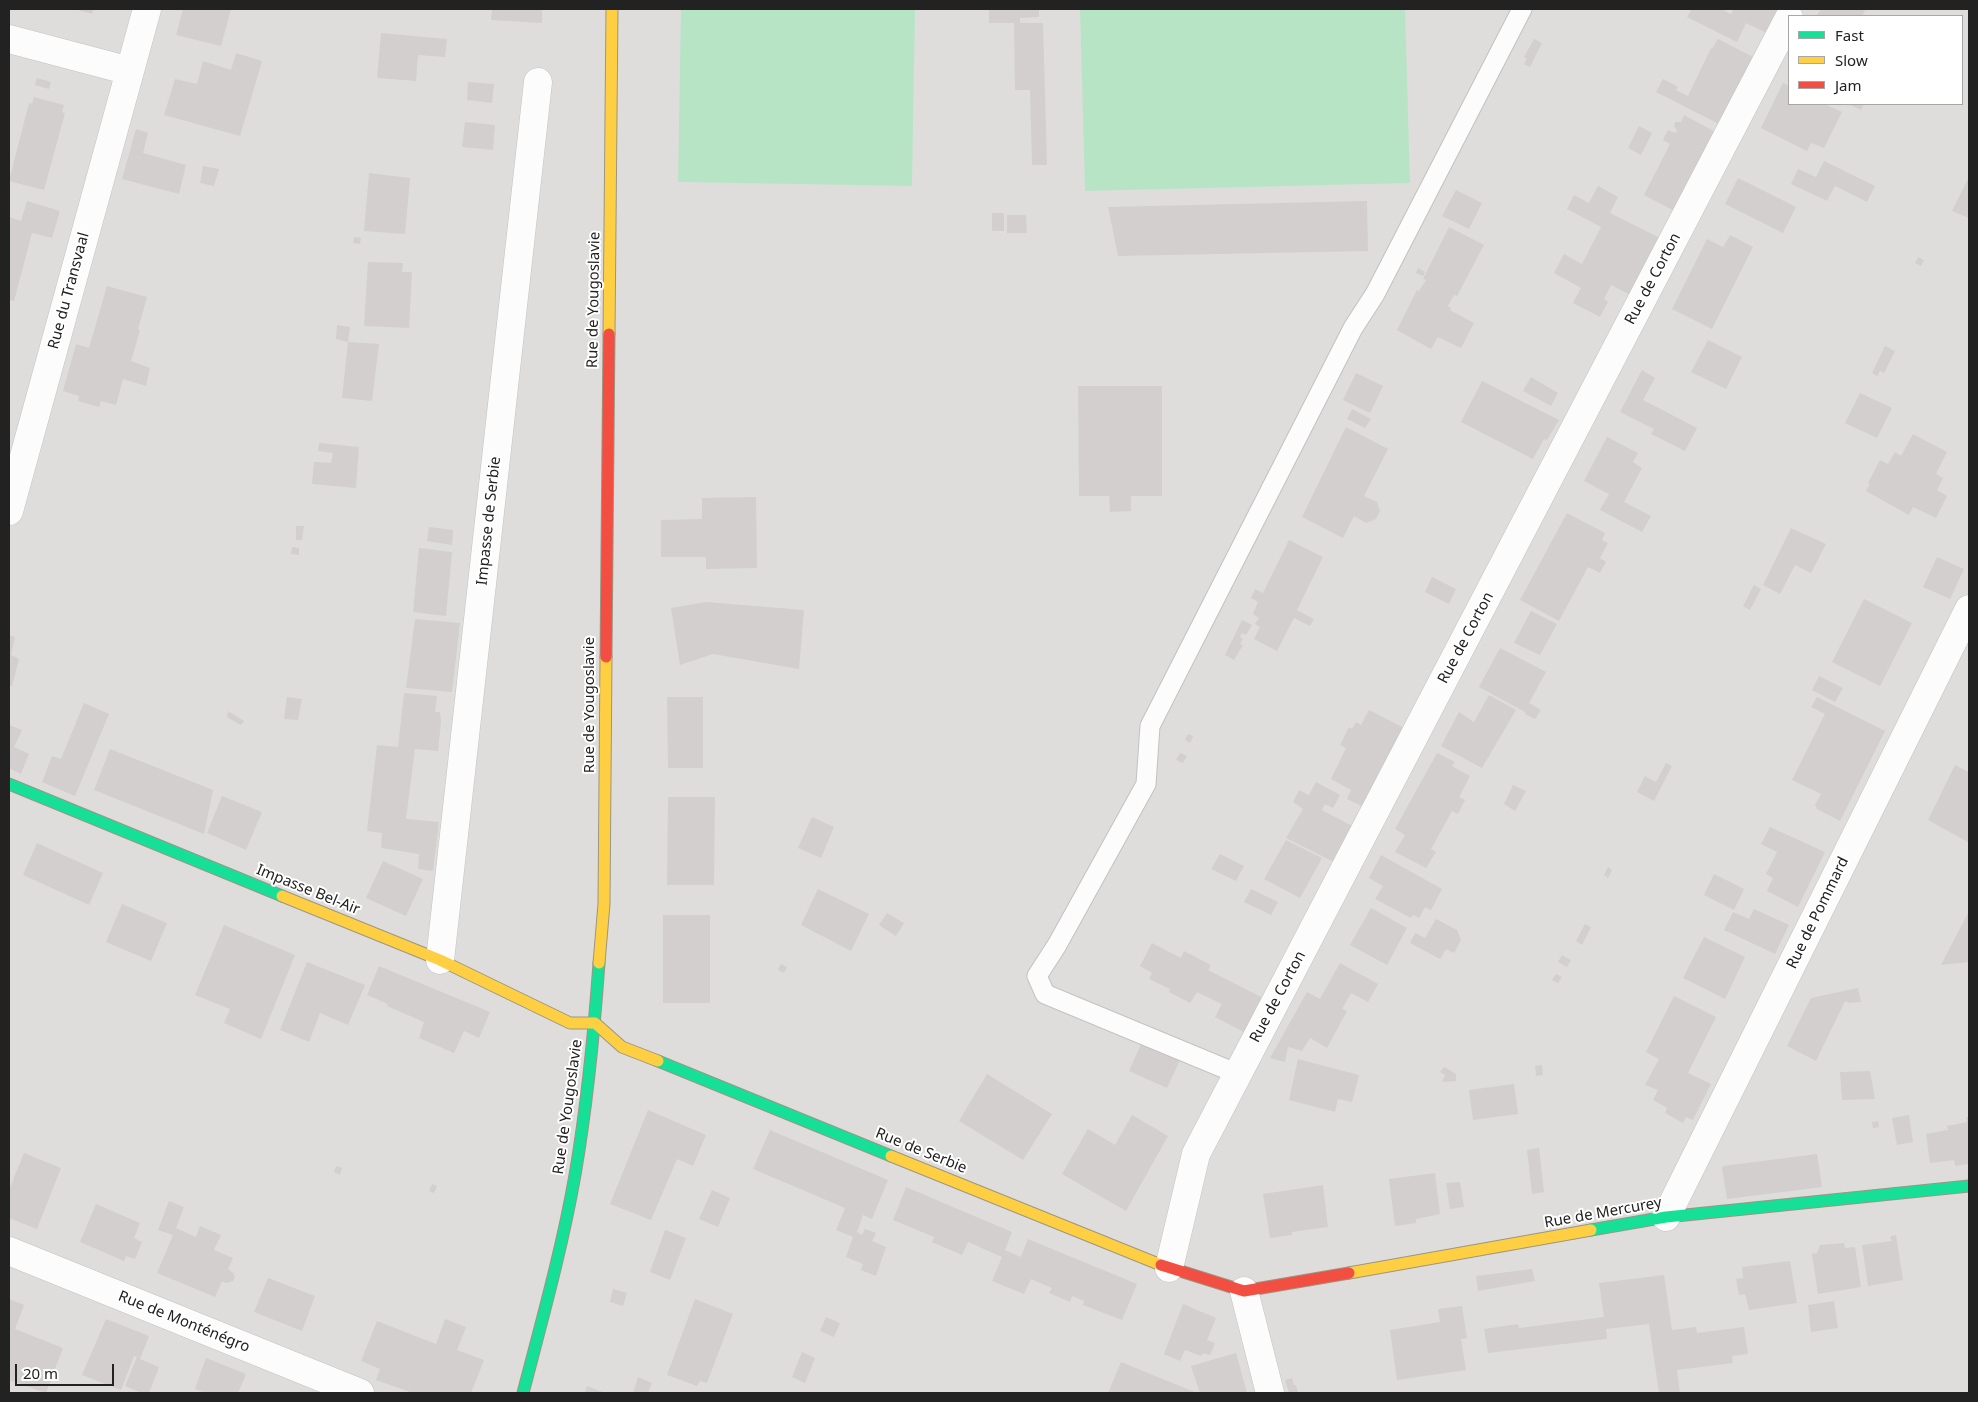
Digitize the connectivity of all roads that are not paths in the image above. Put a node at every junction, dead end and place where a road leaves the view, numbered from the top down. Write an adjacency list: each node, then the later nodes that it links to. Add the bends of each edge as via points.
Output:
1 (147, 9): 6 (street, Rue du Transvaal)
2 (612, 9): 12 (street, Rue de Yougoslavie, via 604,904)
3 (1522, 9): 13 (lane, via 1150,726 1146,784 1037,976 1044,994)
4 (1788, 21): 13 (street, Rue de Corton)
5 (9, 39): 6 (street)
6 (130, 71): 8 (street, Rue du Transvaal)
7 (538, 82): 11 (street, Impasse de Serbie)
8 (9, 511)
9 (1969, 608): 15 (street, Rue de Pommard)
10 (9, 784): 11 (street, Impasse Bel-Air)
11 (440, 960): 12 (street, Impasse Bel-Air, via 570,1023)
12 (595, 1023): 17 (street, Rue de Serbie, via 622,1046); 20 (street, Rue de Yougoslavie, via 568,1213)
13 (1238, 1074): 17 (street, Rue de Corton, via 1196,1154)
14 (1969, 1186): 15 (street, Rue de Mercurey)
15 (1666, 1218): 18 (street, Rue de Mercurey)
16 (9, 1250): 19 (street, Rue de Monténégro)
17 (1169, 1268): 18 (street, Rue de Serbie)
18 (1244, 1291): 21 (street)
19 (360, 1393)
20 (523, 1393)
21 (1270, 1393)

